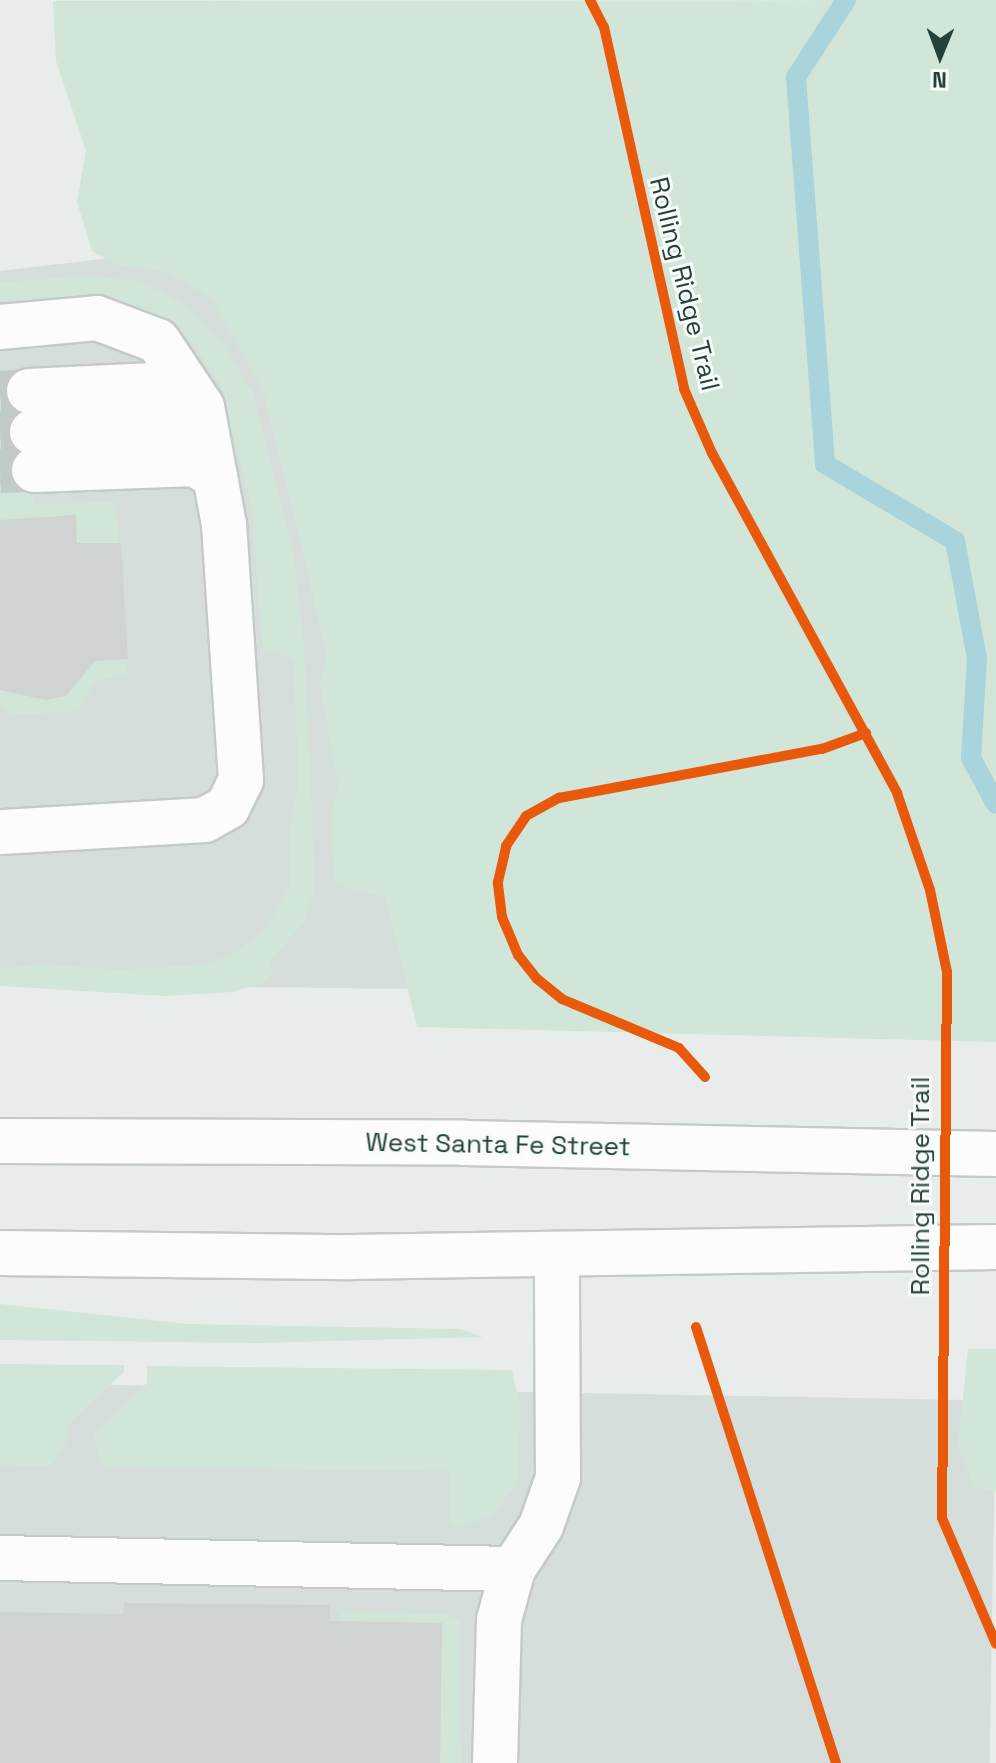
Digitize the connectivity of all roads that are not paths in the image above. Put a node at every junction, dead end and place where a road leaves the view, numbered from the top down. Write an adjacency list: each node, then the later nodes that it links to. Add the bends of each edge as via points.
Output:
1 (0, 327): 2 (street, via 97,318 158,341)
2 (191, 393): 3 (street, via 202,407); 3 (street, via 153,385 32,431 195,464)
3 (212, 461): 4 (street, via 224,524 241,780 228,807 205,820)
4 (0, 832)
5 (0, 1141): 6 (street, West Santa Fe Street, via 464,1143)
6 (996, 1154)
7 (996, 1247): 9 (street)
8 (0, 1253): 9 (street)
9 (557, 1254): 11 (street, via 558,1478 541,1526)
10 (0, 1558): 11 (street)
11 (513, 1569): 12 (street, via 499,1620)
12 (495, 1763)

